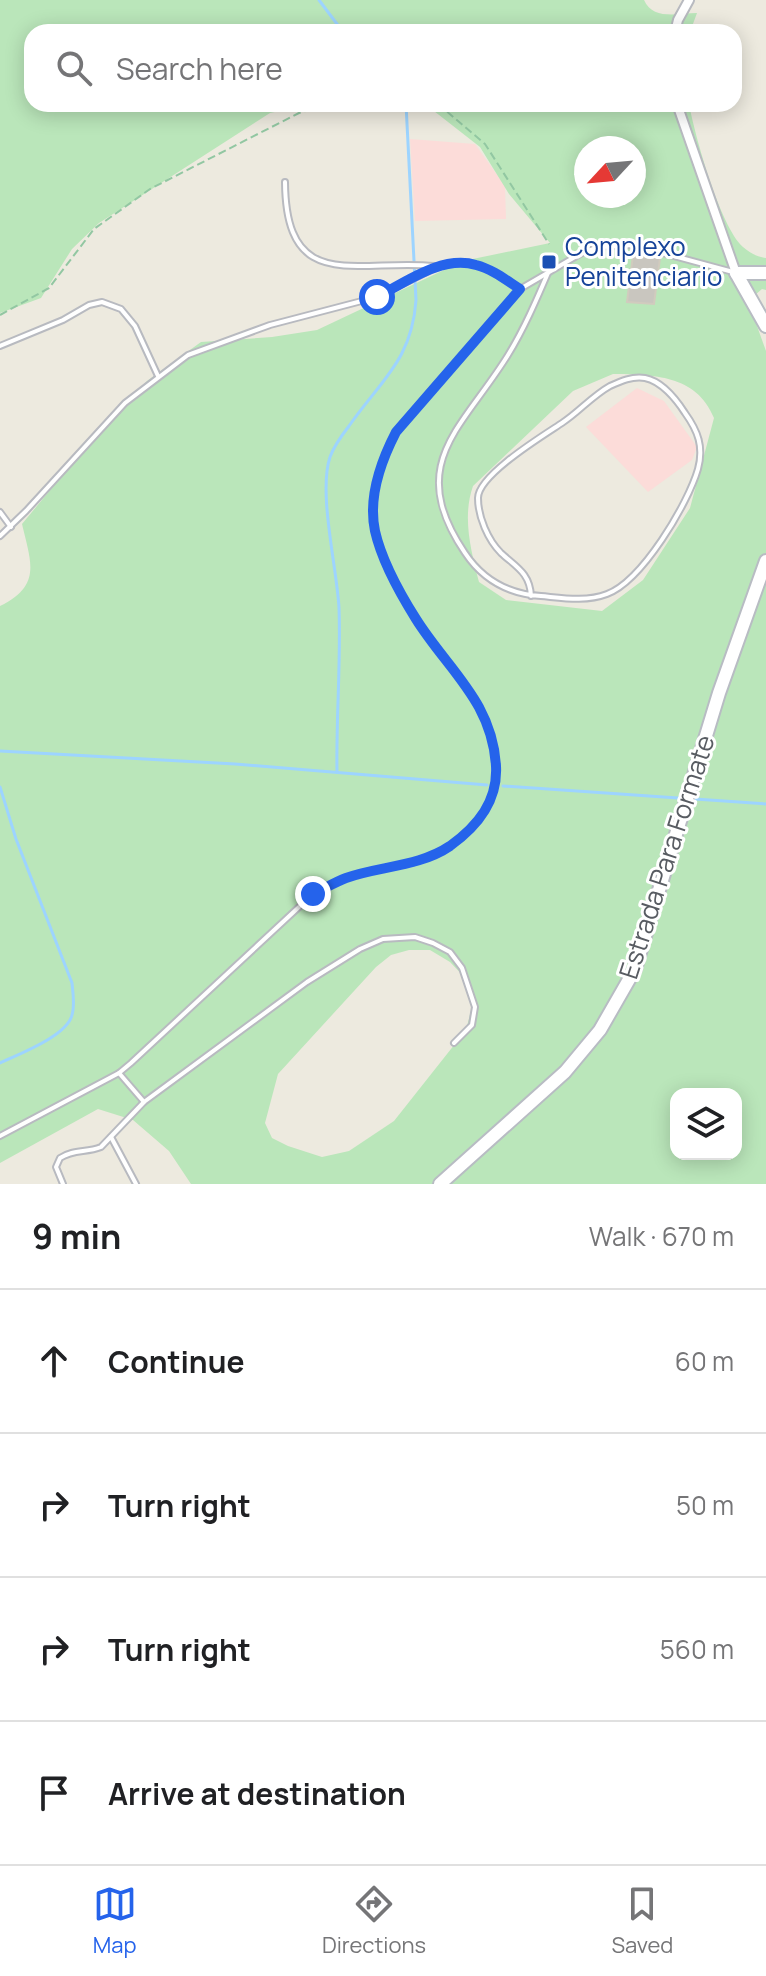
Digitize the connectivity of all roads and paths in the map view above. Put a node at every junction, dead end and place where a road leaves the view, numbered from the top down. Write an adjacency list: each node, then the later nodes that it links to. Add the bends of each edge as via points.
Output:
1 (689, 0): 2 (street)
2 (677, 24)
3 (302, 112): 13 (path, via 150,189 94,229 49,288)
4 (447, 112): 7 (path, via 485,144)
5 (680, 112): 10 (street)
6 (285, 182): 8 (lane, via 293,236 319,262)
7 (549, 244)
8 (437, 267): 12 (lane, via 473,264); 16 (lane, via 377,297 270,325 188,355)
9 (549, 271): 10 (lane, via 580,254 619,244); 12 (lane); 21 (lane, via 527,322 459,421 440,464 443,508 457,541 477,570 506,589)
10 (736, 273): 11 (street); 14 (street)
11 (766, 273)
12 (520, 289): 23 (lane, via 396,432 383,457 375,497 374,528 384,561 416,620 490,726 496,775 488,809 447,847 313,894)
13 (0, 315)
14 (766, 326)
15 (0, 346): 16 (lane, via 102,302 121,309 135,326)
16 (158, 376): 18 (lane, via 125,403)
17 (0, 512): 18 (lane)
18 (11, 527): 19 (lane)
19 (0, 536)
20 (766, 561): 29 (street, Estrada Para Formate, via 719,693 635,969 600,1030 565,1072)
21 (531, 596): 21 (lane, via 590,599 609,594 654,553 701,456 687,415 655,381 627,379 606,388 519,452 483,486 478,498 487,533 527,577)
22 (454, 1043): 24 (lane, via 472,1025 475,1007 462,968 450,952 433,943 415,937 383,939 307,982)
23 (119, 1073): 24 (lane); 25 (lane)
24 (144, 1102): 26 (lane)
25 (0, 1136)
26 (111, 1137): 27 (lane, via 92,1151 76,1150 60,1158 56,1167); 28 (lane)
27 (63, 1184)
28 (136, 1184)
29 (440, 1184)

